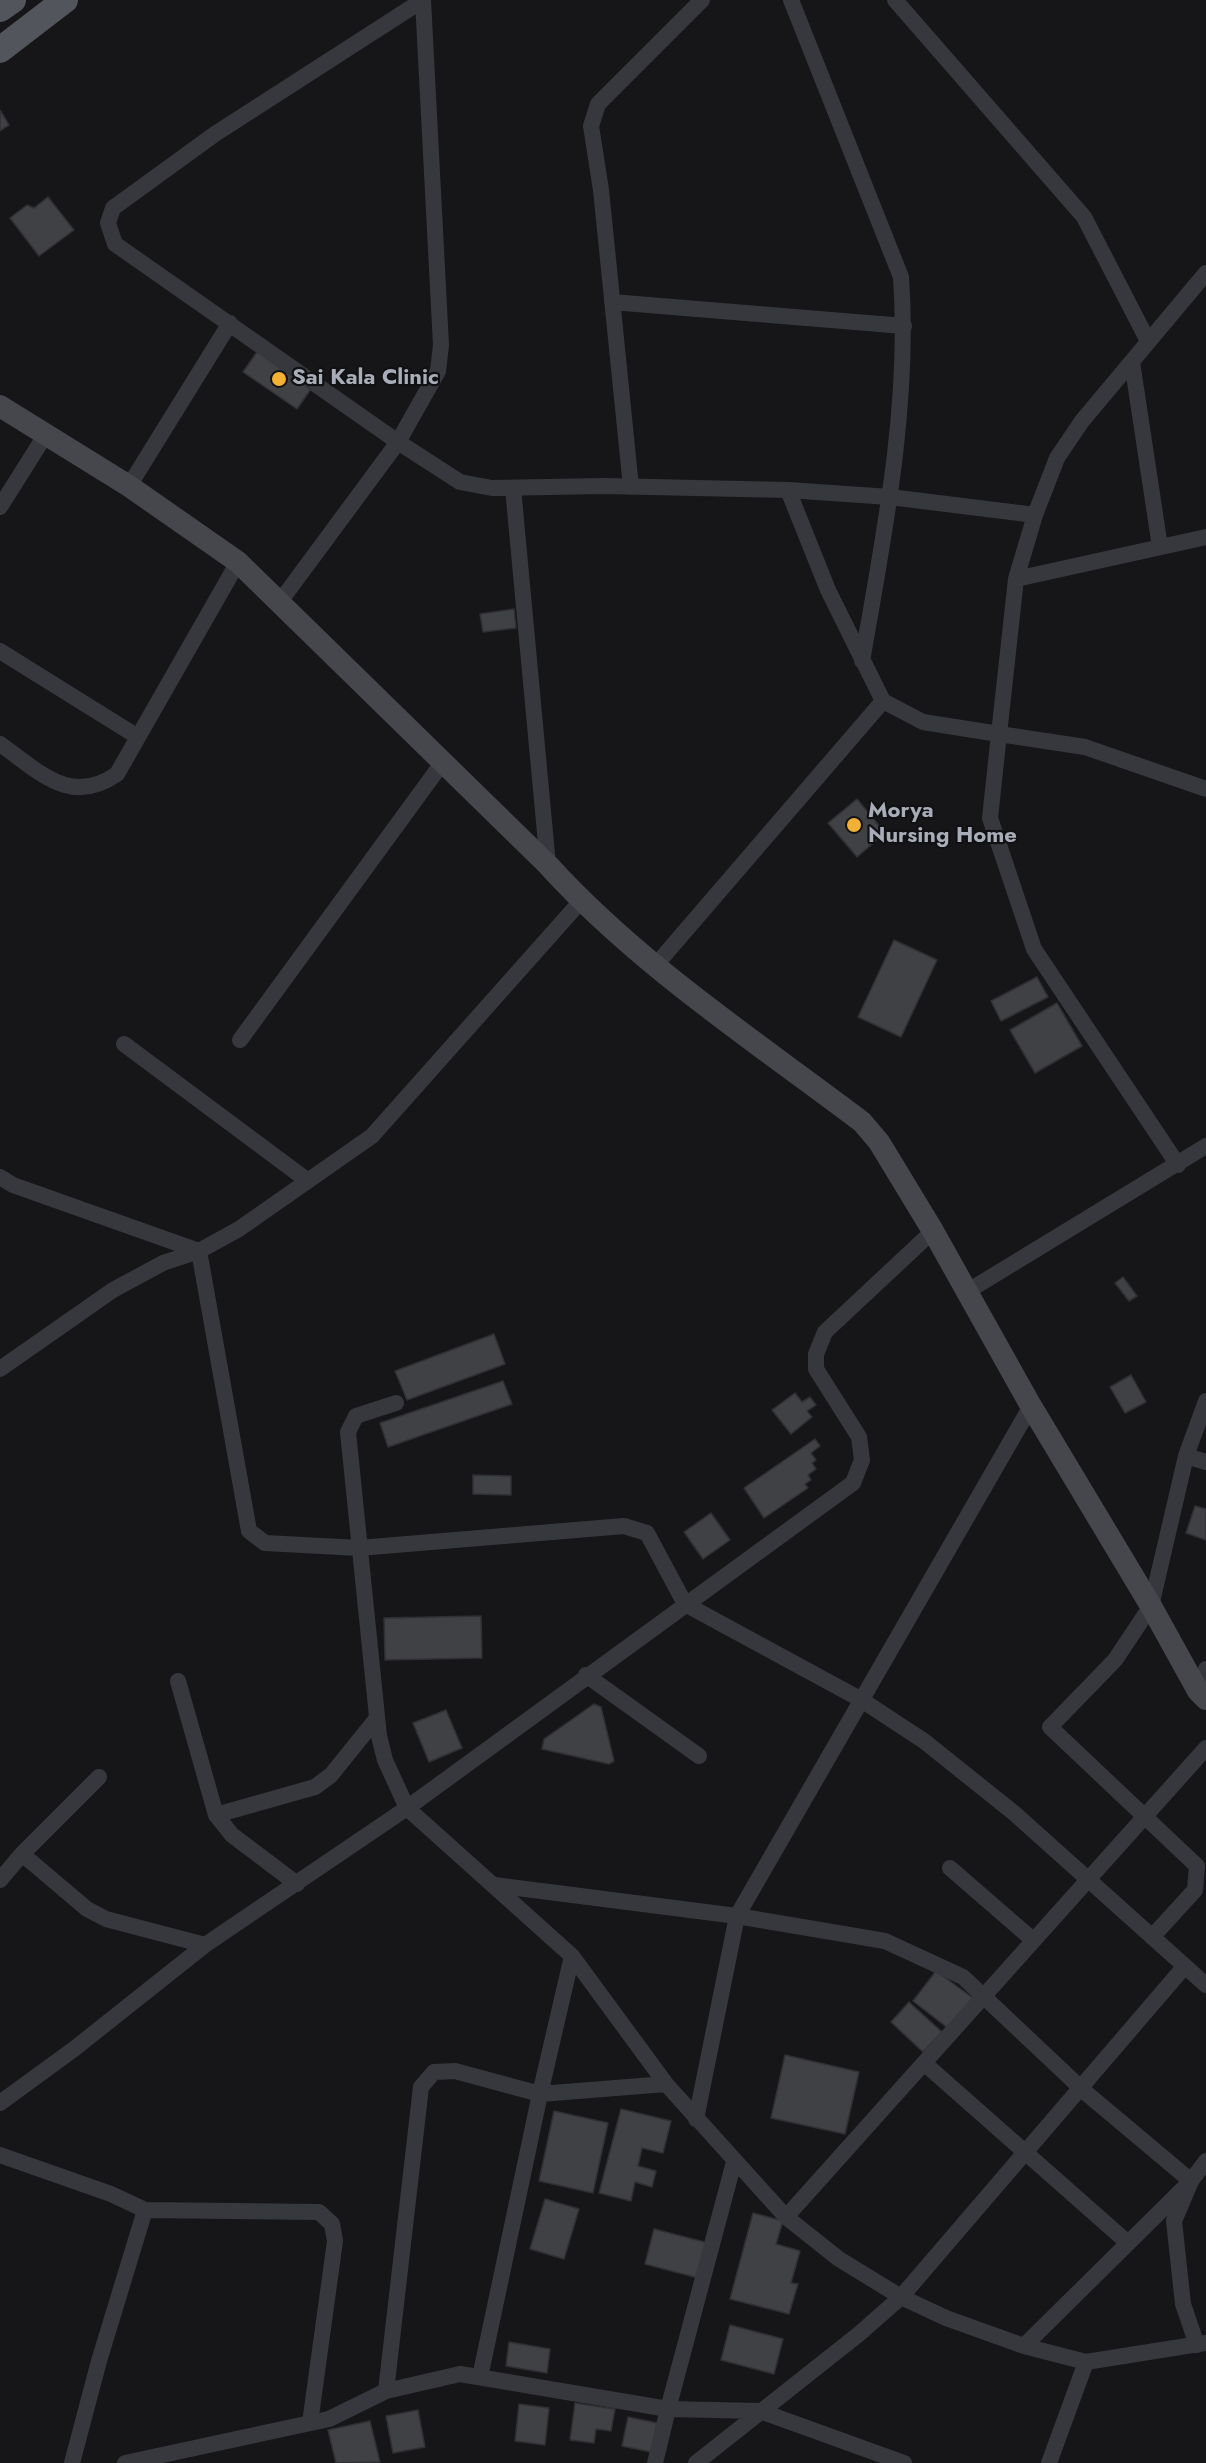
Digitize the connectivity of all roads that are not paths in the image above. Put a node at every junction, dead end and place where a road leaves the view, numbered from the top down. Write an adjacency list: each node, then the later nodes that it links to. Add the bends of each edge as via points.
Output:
1 (13, 0): 7 (main road)
2 (65, 0): 8 (main road)
3 (423, 0): 11 (street, via 215,134 113,208 108,223 115,243); 17 (street, via 441,345 438,371)
4 (702, 0): 10 (street, via 598,104 591,126 602,190)
5 (791, 0): 12 (street, via 901,277)
6 (895, 0): 13 (street, via 1084,217)
7 (0, 9)
8 (0, 50)
9 (1206, 273): 13 (street)
10 (612, 302): 12 (street); 19 (street)
11 (230, 323): 17 (street); 18 (street)
12 (904, 326): 22 (street)
13 (1148, 341): 14 (street)
14 (1131, 362): 24 (street, via 1057,458); 26 (street)
15 (0, 406): 16 (main road)
16 (46, 434): 18 (main road); 23 (street)
17 (398, 442): 20 (street, via 460,482); 29 (street)
18 (129, 486): 27 (main road)
19 (631, 487): 20 (street); 21 (street)
20 (513, 488): 38 (street)
21 (788, 490): 22 (street); 31 (street, via 828,590)
22 (890, 497): 24 (street); 31 (street)
23 (0, 507)
24 (1035, 516): 28 (street)
25 (1206, 537): 26 (street)
26 (1160, 547): 28 (street)
27 (238, 562): 29 (main road); 34 (street)
28 (1016, 579): 33 (street)
29 (279, 603): 36 (main road)
30 (0, 651): 34 (street)
31 (862, 661): 32 (street)
32 (883, 701): 33 (street, via 923,722); 40 (street)
33 (999, 734): 37 (street, via 1085,747); 44 (street, via 990,818 1034,949)
34 (138, 737): 35 (street, via 117,774 85,794 52,780)
35 (0, 744)
36 (443, 762): 38 (main road); 41 (street)
37 (1206, 789)
38 (548, 865): 39 (main road)
39 (581, 901): 40 (main road); 46 (street, via 372,1136)
40 (656, 966): 47 (main road, via 862,1122 879,1142)
41 (240, 1040)
42 (124, 1044): 46 (street)
43 (1206, 1146): 44 (street)
44 (1178, 1165): 49 (street)
45 (0, 1178): 48 (street)
46 (308, 1181): 48 (street, via 239,1230)
47 (933, 1231): 49 (main road); 57 (street, via 825,1332 816,1354 816,1369 859,1437 862,1460 853,1483)
48 (199, 1251): 50 (street, via 163,1263 113,1290); 56 (street, via 249,1531 265,1543)
49 (968, 1291): 53 (main road)
50 (0, 1369)
51 (1206, 1401): 54 (street)
52 (396, 1403): 56 (street, via 356,1416 348,1432)
53 (1031, 1406): 58 (main road); 63 (street)
54 (1186, 1456): 55 (street); 58 (street)
55 (1206, 1462)
56 (359, 1548): 57 (street, via 624,1526 647,1533); 64 (street)
57 (685, 1604): 60 (street); 63 (street)
58 (1151, 1606): 62 (main road); 70 (street, via 1115,1660 1050,1727)
59 (1206, 1669): 62 (street)
60 (586, 1675): 66 (street); 68 (street)
61 (178, 1681): 69 (street)
62 (1202, 1695)
63 (860, 1700): 73 (street, via 924,1741); 77 (street)
64 (377, 1718): 68 (street, via 385,1760); 69 (street, via 331,1775 315,1787)
65 (1206, 1748): 70 (street)
66 (699, 1756)
67 (99, 1777): 71 (street)
68 (407, 1808): 75 (street); 76 (street)
69 (216, 1815): 75 (street, via 232,1835)
70 (1143, 1816): 73 (street); 78 (street, via 1197,1866 1195,1890)
71 (22, 1854): 74 (street); 80 (street, via 87,1909 106,1919)
72 (950, 1868): 79 (street)
73 (1088, 1879): 78 (street); 79 (street)
74 (0, 1880)
75 (297, 1884): 80 (street)
76 (494, 1886): 77 (street); 81 (street)
77 (736, 1916): 84 (street, via 885,1941 963,1977); 90 (street)
78 (1152, 1937): 82 (street)
79 (1033, 1940): 84 (street)
80 (205, 1945): 89 (street)
81 (572, 1956): 86 (street); 88 (street)
82 (1185, 1966): 83 (street); 87 (street)
83 (1206, 1985)
84 (983, 1996): 85 (street); 87 (street)
85 (924, 2063): 91 (street); 97 (street)
86 (666, 2084): 88 (street); 90 (street)
87 (1081, 2088): 91 (street); 95 (street)
88 (540, 2094): 103 (street); 104 (street, via 454,2071 434,2072 421,2087)
89 (0, 2103)
90 (696, 2119): 94 (street)
91 (1026, 2152): 98 (street); 99 (street)
92 (0, 2155): 96 (street)
93 (1206, 2161): 95 (street)
94 (734, 2162): 97 (street); 105 (street)
95 (1191, 2181): 98 (street); 100 (street, via 1174,2221 1183,2304)
96 (145, 2210): 107 (street, via 319,2212 332,2224 335,2241); 109 (street)
97 (786, 2217): 99 (street, via 838,2259)
98 (1128, 2243): 101 (street)
99 (901, 2297): 101 (street); 106 (street)
100 (1201, 2344): 102 (street)
101 (1024, 2346): 102 (street)
102 (1086, 2361): 114 (street)
103 (480, 2377): 104 (street, via 460,2374); 105 (street)
104 (386, 2391): 107 (street, via 329,2419)
105 (668, 2409): 106 (street); 111 (street)
106 (760, 2411): 108 (street); 112 (street)
107 (309, 2423): 110 (street)
108 (874, 2458): 113 (street)
109 (72, 2463)
110 (125, 2463)
111 (655, 2463)
112 (696, 2463)
113 (903, 2463)
114 (1048, 2463)

